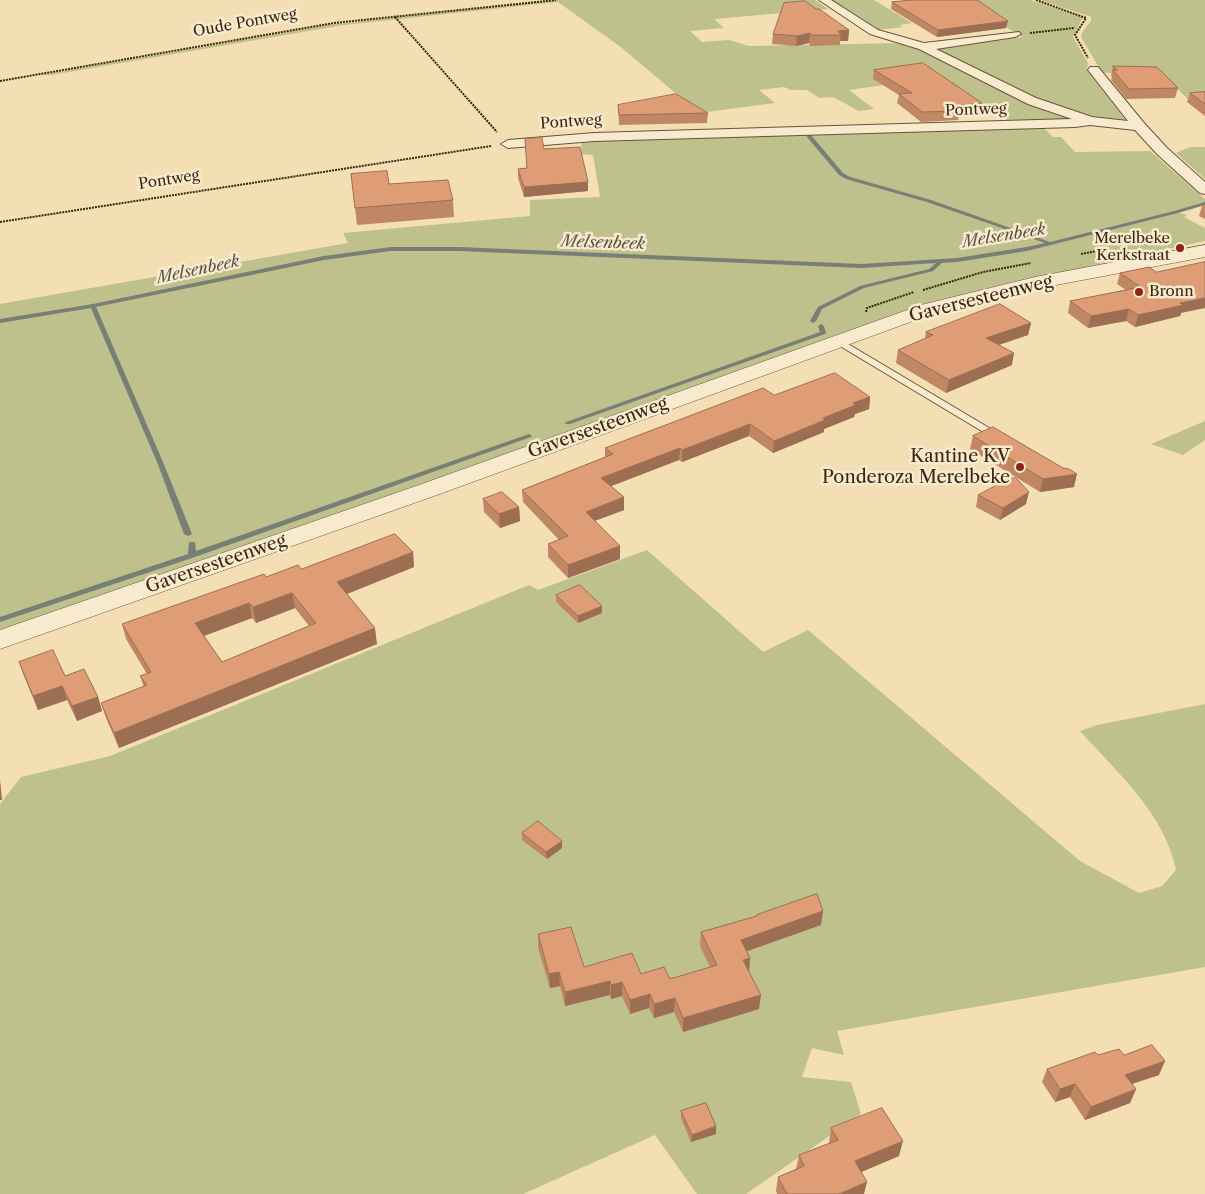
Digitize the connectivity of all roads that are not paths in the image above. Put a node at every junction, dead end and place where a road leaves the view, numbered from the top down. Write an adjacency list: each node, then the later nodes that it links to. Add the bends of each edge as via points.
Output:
1 (824, 0): 3 (street, via 864,27)
2 (1015, 34): 3 (street)
3 (923, 47): 5 (street, Pontweg, via 1032,101)
4 (1094, 70): 6 (street)
5 (1090, 121): 6 (street, Pontweg); 7 (street, Pontweg, via 594,136)
6 (1139, 126): 8 (street)
7 (508, 144)
8 (1205, 190)
9 (1205, 251): 10 (street, Gaversesteenweg, via 959,300)
10 (838, 342): 11 (lane); 12 (street, Gaversesteenweg)
11 (1006, 442)
12 (0, 640)

